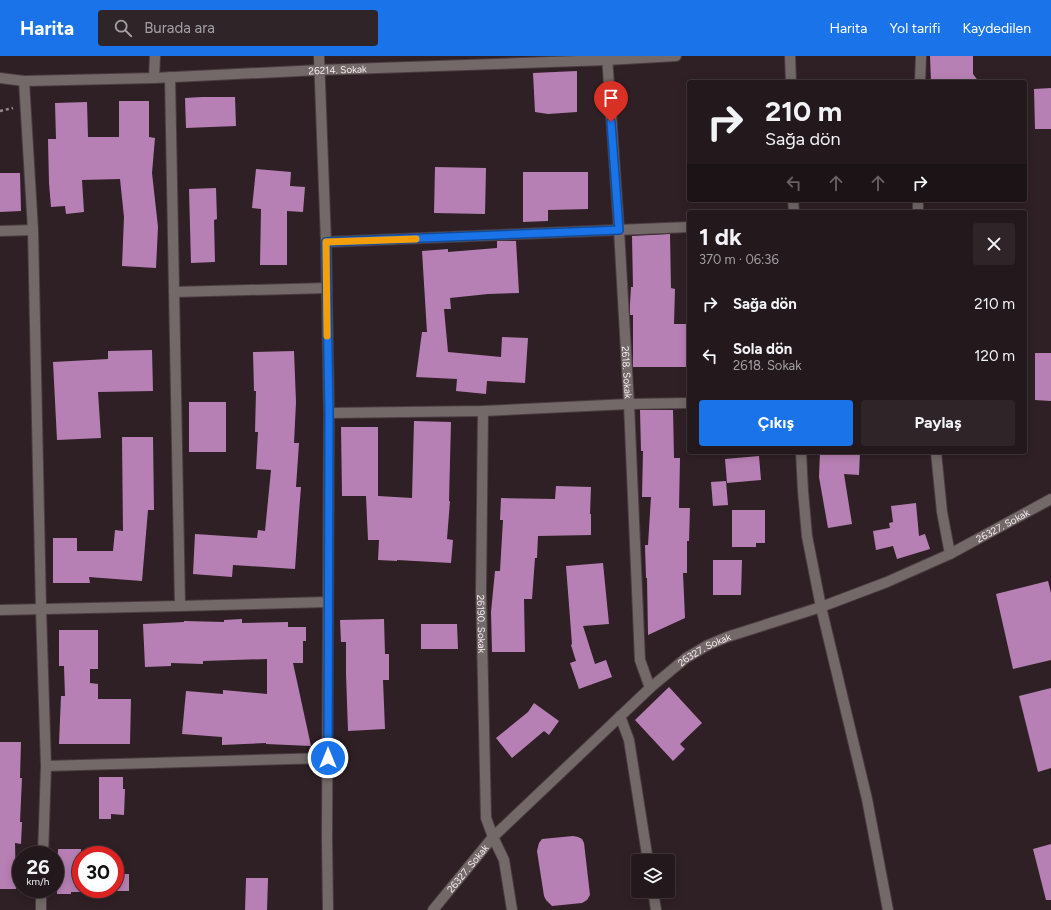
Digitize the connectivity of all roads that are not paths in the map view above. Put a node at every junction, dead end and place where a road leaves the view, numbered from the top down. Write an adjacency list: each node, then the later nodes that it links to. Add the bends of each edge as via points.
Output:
1 (155, 56): 11 (street)
2 (319, 56): 8 (street)
3 (676, 56): 6 (street, 26214. Sokak)
4 (790, 56): 12 (street)
5 (921, 56): 13 (street)
6 (607, 58): 7 (street, 26214. Sokak); 18 (street, 2618. Sokak)
7 (453, 61): 8 (street, 26214. Sokak)
8 (320, 70): 9 (street, 26214. Sokak); 19 (street)
9 (170, 77): 11 (street, 26214. Sokak); 21 (street)
10 (0, 78): 14 (street, 26214. Sokak)
11 (154, 78): 14 (street, 26214. Sokak)
12 (791, 80)
13 (920, 80)
14 (24, 81): 17 (street)
15 (687, 227): 18 (street)
16 (0, 230): 17 (street)
17 (33, 230): 33 (street)
18 (619, 230): 19 (street); 23 (street, 2618. Sokak)
19 (326, 242): 20 (street)
20 (327, 288): 21 (street); 25 (street)
21 (174, 292): 31 (street)
22 (687, 403): 23 (street)
23 (629, 404): 24 (street); 35 (street, 2618. Sokak, via 640,660)
24 (482, 410): 25 (street); 39 (street, 26190. Sokak, via 480,591 485,795 486,818)
25 (329, 413): 30 (street)
26 (801, 454): 32 (street, via 807,536)
27 (936, 454): 29 (street, via 942,512)
28 (1051, 499): 29 (street, 26327. Sokak)
29 (950, 554): 32 (street, 26327. Sokak)
30 (328, 602): 31 (street); 37 (street)
31 (180, 606): 33 (street)
32 (821, 607): 35 (street, 26327. Sokak, via 708,645 686,658); 49 (street, via 867,799)
33 (41, 609): 34 (street); 38 (street)
34 (0, 610)
35 (650, 688): 36 (street, 26327. Sokak)
36 (620, 716): 39 (street, 26327. Sokak); 41 (street, via 629,740)
37 (328, 758): 38 (street); 45 (street)
38 (46, 766): 40 (street)
39 (493, 836): 46 (street, 26327. Sokak); 47 (street, 26190. Sokak, via 504,860)
40 (43, 846)
41 (647, 854)
42 (42, 898): 44 (street)
43 (654, 898): 48 (street)
44 (41, 910)
45 (328, 910)
46 (433, 910)
47 (512, 910)
48 (656, 910)
49 (888, 910)

